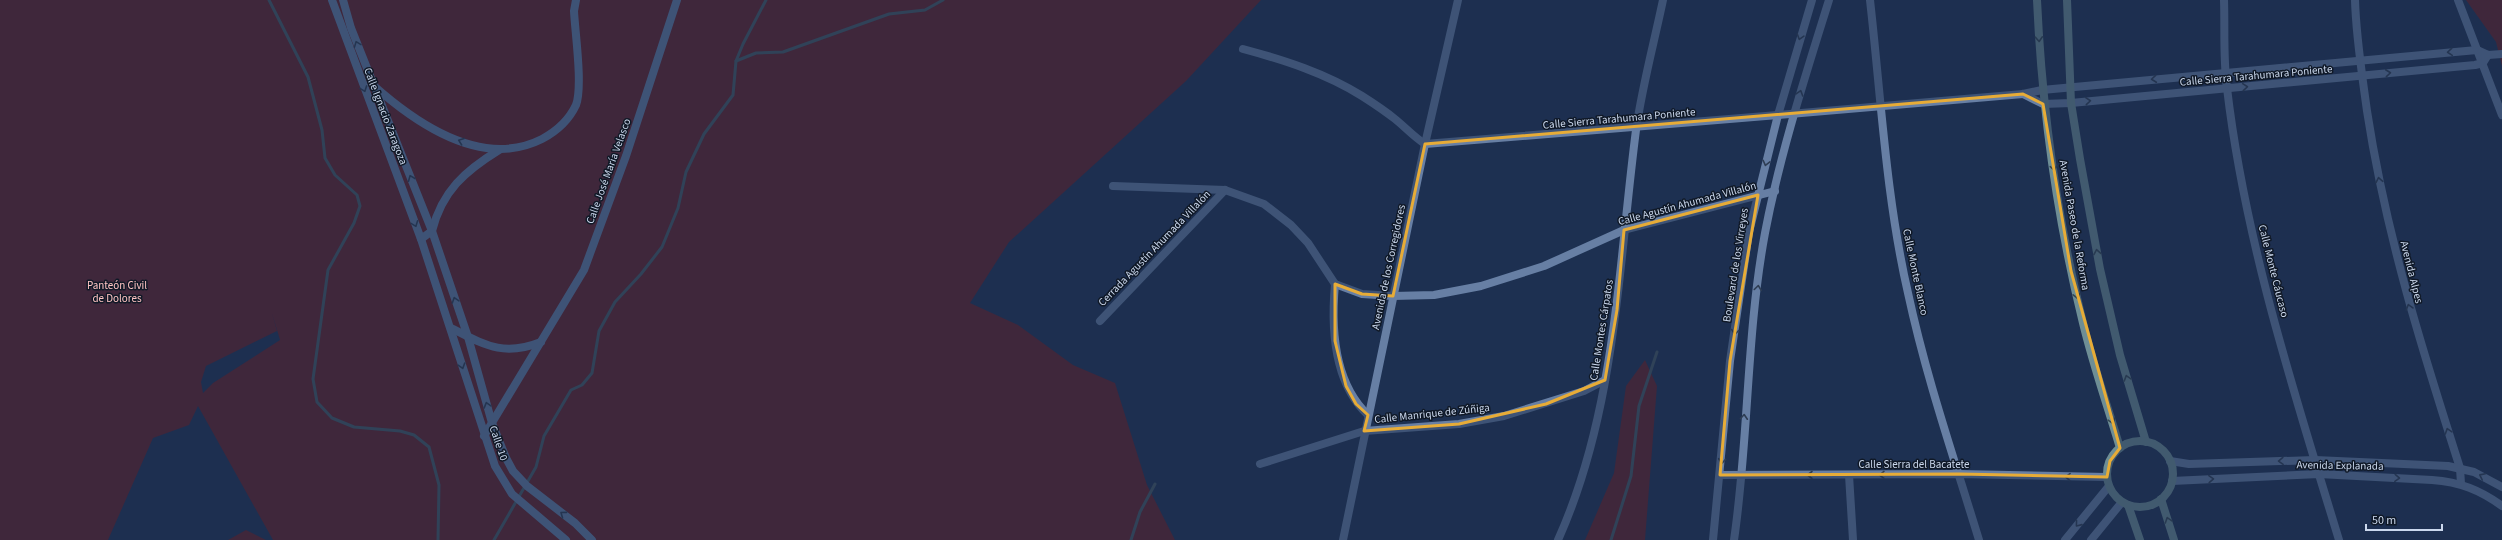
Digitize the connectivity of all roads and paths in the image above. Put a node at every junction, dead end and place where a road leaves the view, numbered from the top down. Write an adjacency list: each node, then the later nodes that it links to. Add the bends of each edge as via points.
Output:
1 (332, 0): 43 (street, Calle Ignacio Zaragoza, one-way to 43)
2 (343, 0): 23 (street, Calle Ignacio Zaragoza, one-way to 2)
3 (576, 0): 36 (street, Calle Ignacio Zaragoza, via 576,104 566,121 553,133 527,146)
4 (677, 0): 49 (street, Calle José María Velasco, via 626,156 584,270)
5 (1458, 0): 35 (street, Avenida de los Corregidores)
6 (1663, 0): 34 (street, Calle Montes Cárpatos)
7 (1812, 0): 32 (street, Boulevard de los Virreyes, one-way to 32)
8 (1829, 0): 31 (street, one-way to 8)
9 (1870, 0): 29 (street, Calle Monte Blanco)
10 (2037, 0): 26 (main road, Avenida Paseo de la Reforma, one-way to 26)
11 (2067, 0): 24 (main road, Avenida Paseo de la Reforma)
12 (2224, 0): 21 (street, Calle Monte Cáucaso)
13 (2355, 0): 19 (street, Avenida Alpes)
14 (2458, 0): 16 (street)
15 (1242, 49): 35 (street, via 1321,74 1361,96)
16 (2477, 50): 18 (street, Calle Sierra Tarahumara Poniente); 19 (street, Calle Sierra Tarahumara Poniente, one-way to 19); 20 (street)
17 (2502, 54): 18 (street, Calle Sierra Tarahumara Poniente)
18 (2488, 55): 20 (street)
19 (2360, 59): 21 (street, Calle Sierra Tarahumara Poniente); 22 (street, Avenida Alpes)
20 (2483, 63): 22 (street, Calle Sierra Tarahumara Poniente, one-way to 20); 33 (street)
21 (2225, 72): 24 (street, Calle Sierra Tarahumara Poniente, one-way to 24); 25 (street, Calle Monte Cáucaso)
22 (2362, 76): 25 (street, Calle Sierra Tarahumara Poniente, one-way to 22); 60 (street, Avenida Alpes, one-way to 22, via 2400,274 2374,157)
23 (374, 86): 36 (street, Calle Ignacio Zaragoza, one-way to 23, via 466,143 419,122); 42 (street, Calle Ignacio Zaragoza, one-way to 23)
24 (2071, 88): 26 (street, Calle Sierra Tarahumara Poniente); 28 (main road, Avenida Paseo de la Reforma)
25 (2227, 89): 28 (street, Calle Sierra Tarahumara Poniente, one-way to 25); 57 (street, Calle Monte Cáucaso, via 2241,175 2263,276)
26 (2042, 90): 27 (street, Calle Sierra Tarahumara Poniente); 30 (main road, Avenida Paseo de la Reforma)
27 (2023, 94): 29 (street, Calle Sierra Tarahumara Poniente); 30 (street, Calle Sierra Tarahumara Poniente)
28 (2071, 103): 30 (street, Calle Sierra Tarahumara Poniente); 55 (main road, Avenida Paseo de la Reforma, one-way to 28, via 2120,355 2100,269)
29 (1881, 104): 31 (street, Calle Sierra Tarahumara Poniente); 61 (street, Calle Monte Blanco, via 1896,231 1908,293)
30 (2043, 104): 56 (main road, Avenida Paseo de la Reforma, one-way to 56, via 2071,271 2083,325)
31 (1794, 113): 32 (street, Calle Sierra Tarahumara Poniente); 39 (street)
32 (1778, 115): 34 (street, Calle Sierra Tarahumara Poniente); 40 (street, Boulevard de los Virreyes, one-way to 40)
33 (2502, 115)
34 (1636, 128): 35 (street, Calle Sierra Tarahumara Poniente); 41 (street, Calle Montes Cárpatos)
35 (1425, 144): 45 (street, Avenida de los Corregidores)
36 (499, 150): 42 (street, Calle Ignacio Zaragoza, via 465,174 449,192 437,210)
37 (1113, 186): 38 (street)
38 (1225, 190): 44 (street, via 1264,204 1291,225 1308,243); 46 (street, Cerrada Agustín Ahumada Villalón)
39 (1775, 191): 40 (street, Calle Agustín Ahumada Villalón); 64 (street, one-way to 39, via 1748,363 1765,234)
40 (1758, 195): 41 (street, Calle Agustín Ahumada Villalón); 63 (street, Boulevard de los Virreyes, one-way to 63, via 1749,232 1730,361)
41 (1624, 230): 45 (street, Calle Agustín Ahumada Villalón, via 1544,266 1481,286 1434,295); 50 (street, Calle Montes Cárpatos, via 1618,310)
42 (432, 231): 43 (street); 48 (street, Calle Ignacio Zaragoza, one-way to 42)
43 (421, 239): 47 (street, Calle Ignacio Zaragoza)
44 (1335, 284): 45 (street, Calle Agustín Ahumada Villalón, via 1362,294); 51 (street, via 1332,311 1335,341 1346,386 1356,404)
45 (1393, 296): 51 (street, Avenida de los Corregidores)
46 (1100, 320)
47 (450, 328): 48 (street); 54 (street, Calle 10, one-way to 54)
48 (468, 337): 49 (street, via 491,347 510,350); 52 (street, Calle 10, one-way to 48)
49 (541, 342): 52 (street, Calle José María Velasco)
50 (1605, 380): 53 (street, Calle Manrique de Zúñiga, via 1584,391 1504,416 1459,424); 77 (street, Calle Montes Cárpatos, via 1579,486)
51 (1368, 415): 53 (street, Avenida de los Corregidores)
52 (492, 423): 54 (street, Calle José María Velasco); 75 (street, Calle 10, one-way to 52, via 575,523 519,479 506,458)
53 (1364, 431): 59 (street, Calle Manrique de Zúñiga); 76 (street, Avenida de los Corregidores)
54 (484, 436): 74 (street, Calle 10, via 499,476 512,494)
55 (2146, 442): 56 (main road, via 2128,444); 58 (main road, via 2160,449)
56 (2120, 448): 66 (main road, via 2110,461)
57 (2315, 460): 58 (street, Avenida Explanada, one-way to 58, via 2189,464); 60 (street, Avenida Explanada); 62 (street, Calle Monte Cáucaso)
58 (2170, 461): 67 (main road)
59 (1260, 464)
60 (2460, 468): 68 (street, Avenida Alpes); 70 (street, one-way to 60, via 2474,472)
61 (1959, 474): 65 (street, Calle Sierra del Bacatete, one-way to 65); 66 (street, Calle Sierra del Bacatete, one-way to 61); 81 (street, Calle Monte Blanco)
62 (2319, 474): 67 (street, Avenida Explanada, one-way to 62); 68 (street, Avenida Explanada, one-way to 68); 86 (street, Calle Monte Cáucaso)
63 (1720, 475): 64 (street, Calle Sierra del Bacatete); 78 (street, Boulevard de los Virreyes)
64 (1741, 475): 65 (street, Calle Sierra del Bacatete, one-way to 64); 79 (street)
65 (1849, 475): 80 (street)
66 (2107, 477): 69 (main road)
67 (2172, 481): 71 (main road)
68 (2461, 484): 73 (street, Avenida Explanada, via 2473,488)
69 (2109, 486): 72 (main road); 82 (street, one-way to 82)
70 (2502, 488)
71 (2161, 499): 72 (main road, via 2151,505 2139,507); 85 (main road, one-way to 71)
72 (2125, 504): 83 (street); 84 (main road)
73 (2502, 506)
74 (566, 540)
75 (592, 540)
76 (1343, 540)
77 (1558, 540)
78 (1713, 540)
79 (1734, 540)
80 (1853, 540)
81 (1979, 540)
82 (2065, 540)
83 (2091, 540)
84 (2140, 540)
85 (2174, 540)
86 (2339, 540)

